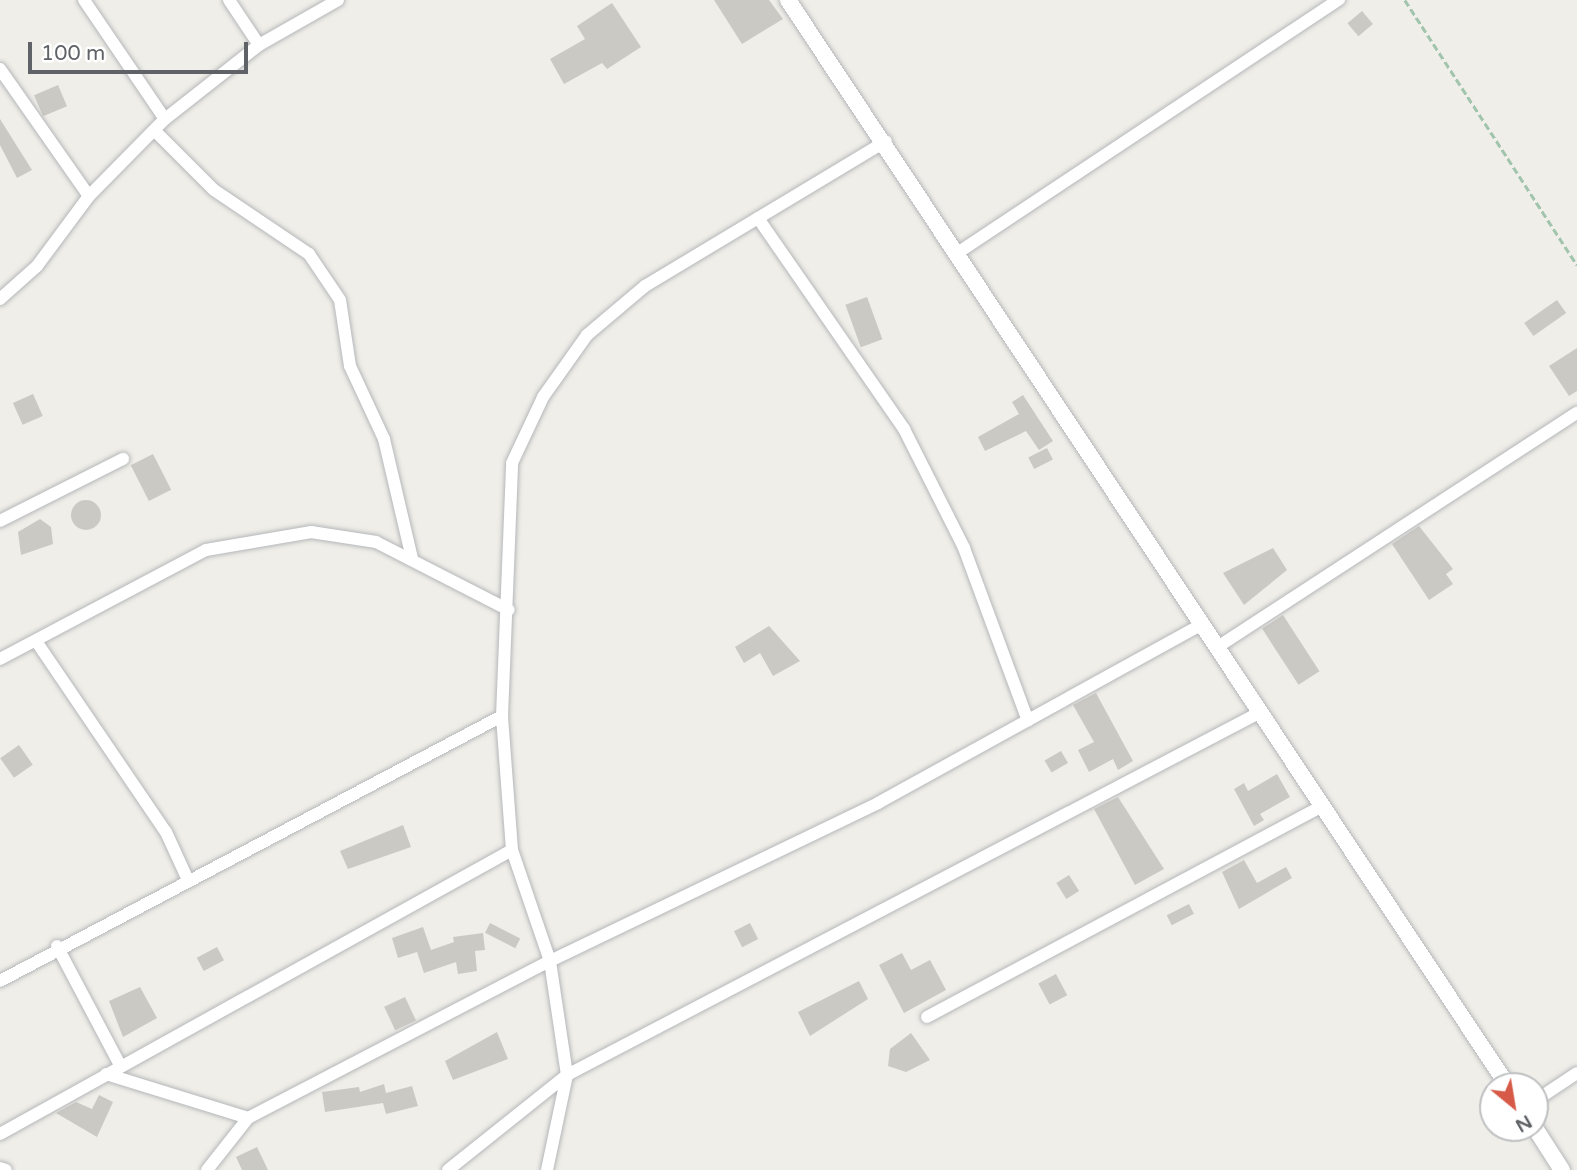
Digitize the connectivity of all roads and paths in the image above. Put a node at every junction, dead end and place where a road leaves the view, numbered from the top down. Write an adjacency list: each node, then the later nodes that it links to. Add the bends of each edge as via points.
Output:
1 (84, 0): 9 (street)
2 (229, 0): 7 (street)
3 (338, 0): 7 (street)
4 (788, 0): 11 (street)
5 (1339, 0): 14 (street)
6 (1405, 0): 15 (path)
7 (258, 46): 9 (street)
8 (0, 69): 12 (street)
9 (165, 119): 10 (street)
10 (155, 131): 12 (street); 20 (street, via 214,190 309,254 340,300 350,366 384,439)
11 (886, 141): 13 (street); 14 (street)
12 (89, 196): 16 (street, via 37,266)
13 (758, 218): 21 (street, via 645,286 597,327 543,397 512,463); 28 (street, via 904,429 964,548)
14 (956, 254): 22 (street)
15 (1577, 265)
16 (0, 299)
17 (1577, 413): 24 (street)
18 (123, 459): 19 (street)
19 (0, 521)
20 (412, 558): 21 (street); 23 (street, via 349,535 311,532 206,550)
21 (509, 610): 27 (street)
22 (1202, 625): 24 (street); 28 (street)
23 (37, 641): 25 (street); 31 (street, via 166,832)
24 (1216, 648): 26 (street)
25 (0, 659)
26 (1259, 713): 29 (street); 40 (street)
27 (502, 716): 30 (street); 31 (street)
28 (1028, 721): 33 (street, via 878,803)
29 (1321, 807): 35 (street); 37 (street)
30 (512, 850): 33 (street); 36 (street)
31 (188, 880): 32 (street)
32 (57, 946): 34 (street); 36 (street)
33 (550, 961): 40 (street); 42 (street)
34 (0, 981)
35 (928, 1017)
36 (120, 1065): 39 (street)
37 (1499, 1072)
38 (1577, 1073): 41 (street)
39 (106, 1074): 42 (street); 43 (street)
40 (567, 1075): 48 (street); 49 (street)
41 (1549, 1092)
42 (248, 1118): 47 (street)
43 (0, 1135)
44 (1544, 1142): 50 (street)
45 (0, 1168): 46 (street)
46 (6, 1170)
47 (207, 1170)
48 (448, 1170)
49 (547, 1170)
50 (1562, 1170)

